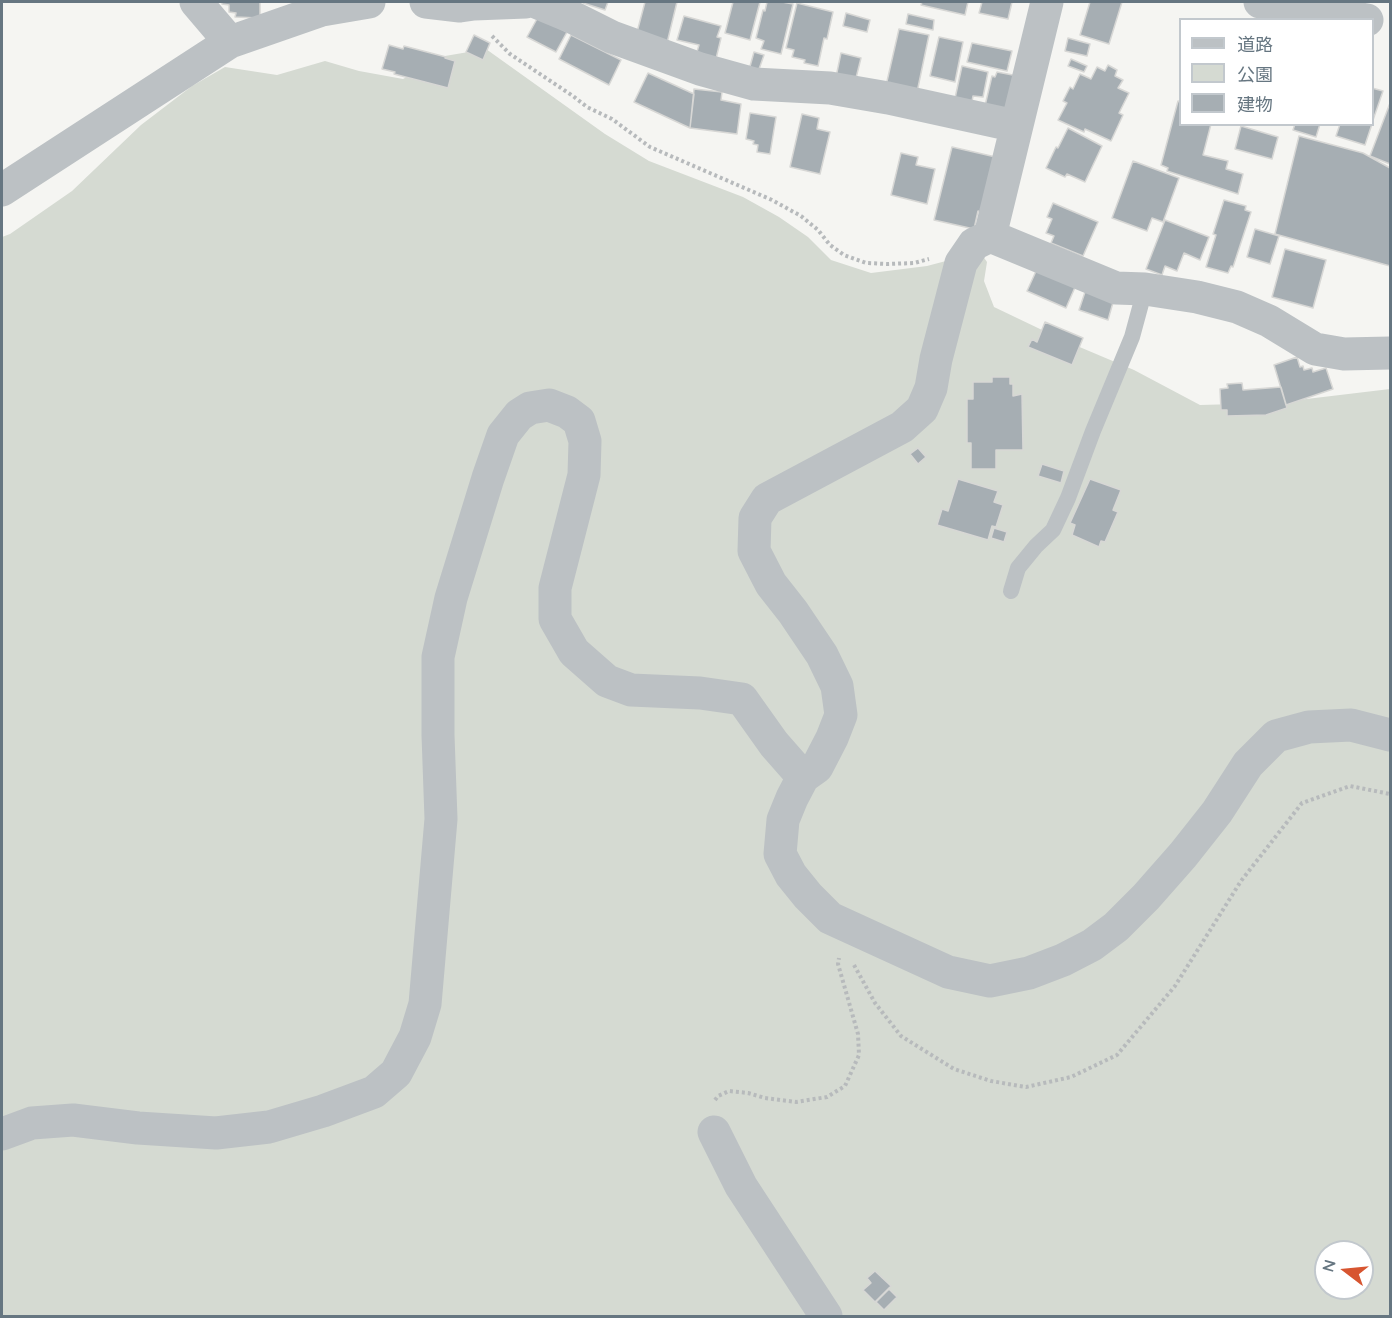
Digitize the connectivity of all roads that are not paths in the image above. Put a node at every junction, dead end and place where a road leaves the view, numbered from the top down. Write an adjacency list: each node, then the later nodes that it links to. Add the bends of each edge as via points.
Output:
1 (196, 2): 11 (street)
2 (369, 2): 11 (street, via 322,9)
3 (426, 2): 4 (street, via 460,6)
4 (526, 2)
5 (536, 2): 12 (street, via 612,37 754,84 830,88)
6 (1047, 2): 12 (street)
7 (1260, 2): 8 (street)
8 (1355, 18)
9 (1374, 21): 10 (street)
10 (1390, 29)
11 (230, 42): 13 (street)
12 (1016, 126): 14 (street)
13 (2, 190)
14 (990, 236): 15 (street, via 1116,288); 19 (street, via 974,244 961,263 931,388 922,409 902,427 767,499 755,518 754,551 771,584 822,655 837,686 841,715 817,767)
15 (1145, 289): 16 (street, via 1237,307 1315,349 1344,354); 17 (lane, via 1132,337 1068,498 1053,530 1018,568)
16 (1390, 353)
17 (1011, 591)
18 (1390, 735): 19 (street, via 1351,725 1309,727 1276,736 1248,764 1183,855 1116,927 1063,960 1029,973 990,981 948,972 869,937 830,918 808,896 780,854 783,820)
19 (803, 777): 21 (street, via 742,699 632,690 607,681 574,652 555,619 555,588 584,475 585,441 579,421 567,412 549,405 530,408 503,435 451,598 438,657 441,819 425,1005 415,1037 396,1073 374,1092 269,1127 216,1133 73,1120 32,1124)
20 (714, 1132): 22 (street, via 741,1186)
21 (2, 1134)
22 (826, 1317)

